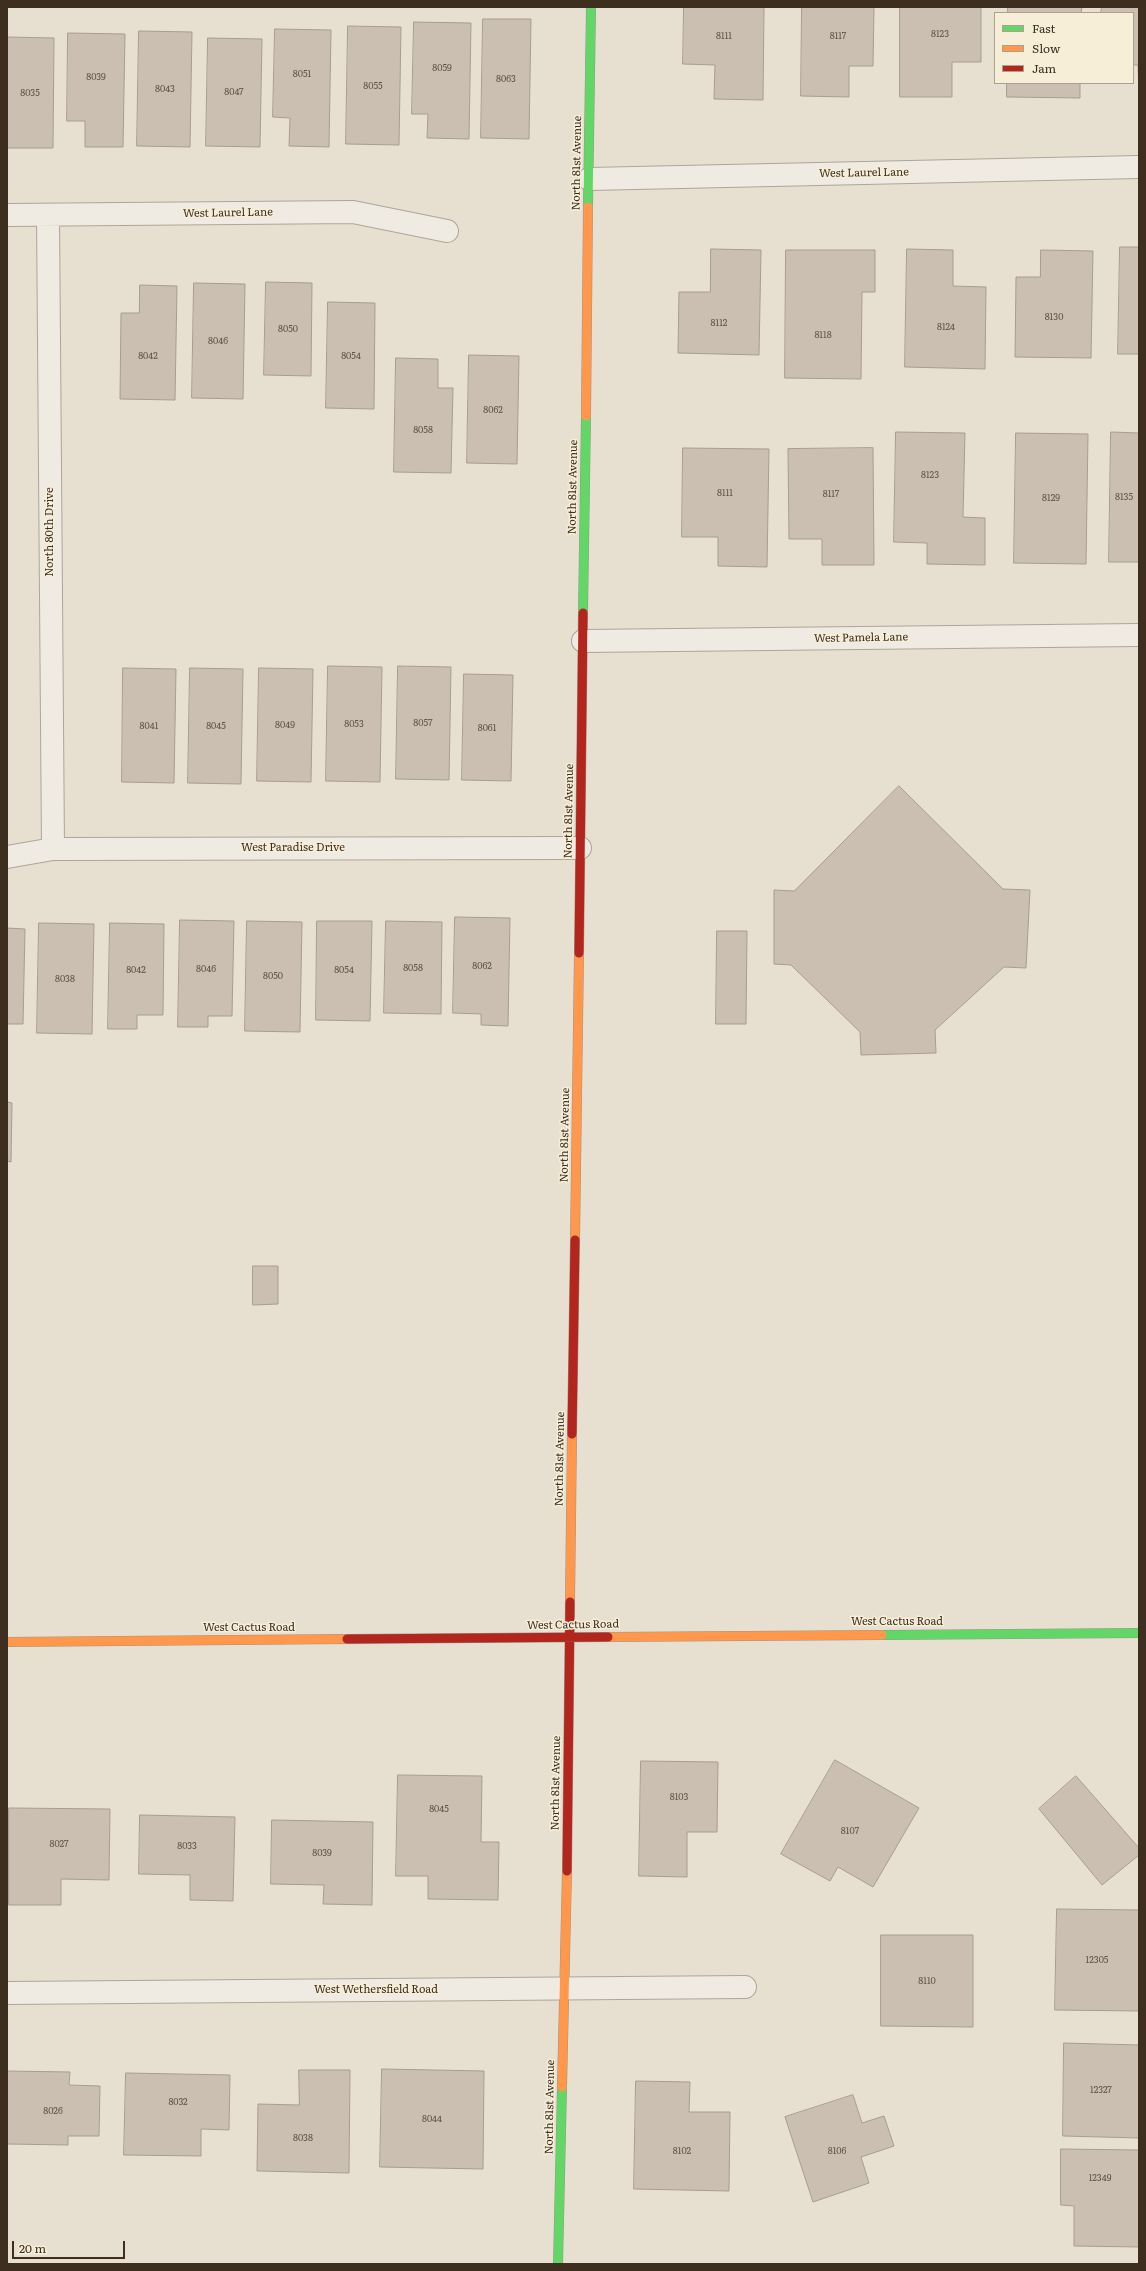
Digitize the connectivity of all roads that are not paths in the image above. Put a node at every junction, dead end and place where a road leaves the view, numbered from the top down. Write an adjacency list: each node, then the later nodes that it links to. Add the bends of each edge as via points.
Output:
1 (591, 7): 3 (street, North 81st Avenue)
2 (1139, 167): 3 (street, West Laurel Lane)
3 (589, 179): 8 (street, North 81st Avenue)
4 (7, 215): 5 (street, West Laurel Lane)
5 (48, 215): 6 (street, West Laurel Lane, via 353,212); 10 (street, North 80th Drive)
6 (447, 231)
7 (1139, 635): 8 (street, West Pamela Lane)
8 (583, 641): 9 (street, North 81st Avenue)
9 (580, 848): 10 (street, West Paradise Drive); 13 (street, North 81st Avenue)
10 (53, 849): 11 (street, West Paradise Drive)
11 (7, 857)
12 (1139, 1632): 13 (street, West Cactus Road)
13 (570, 1637): 14 (street, West Cactus Road); 16 (street, North 81st Avenue)
14 (7, 1642)
15 (745, 1988): 16 (street, West Wethersfield Road)
16 (565, 1989): 17 (street, West Wethersfield Road); 18 (street, North 81st Avenue)
17 (7, 1993)
18 (558, 2264)

